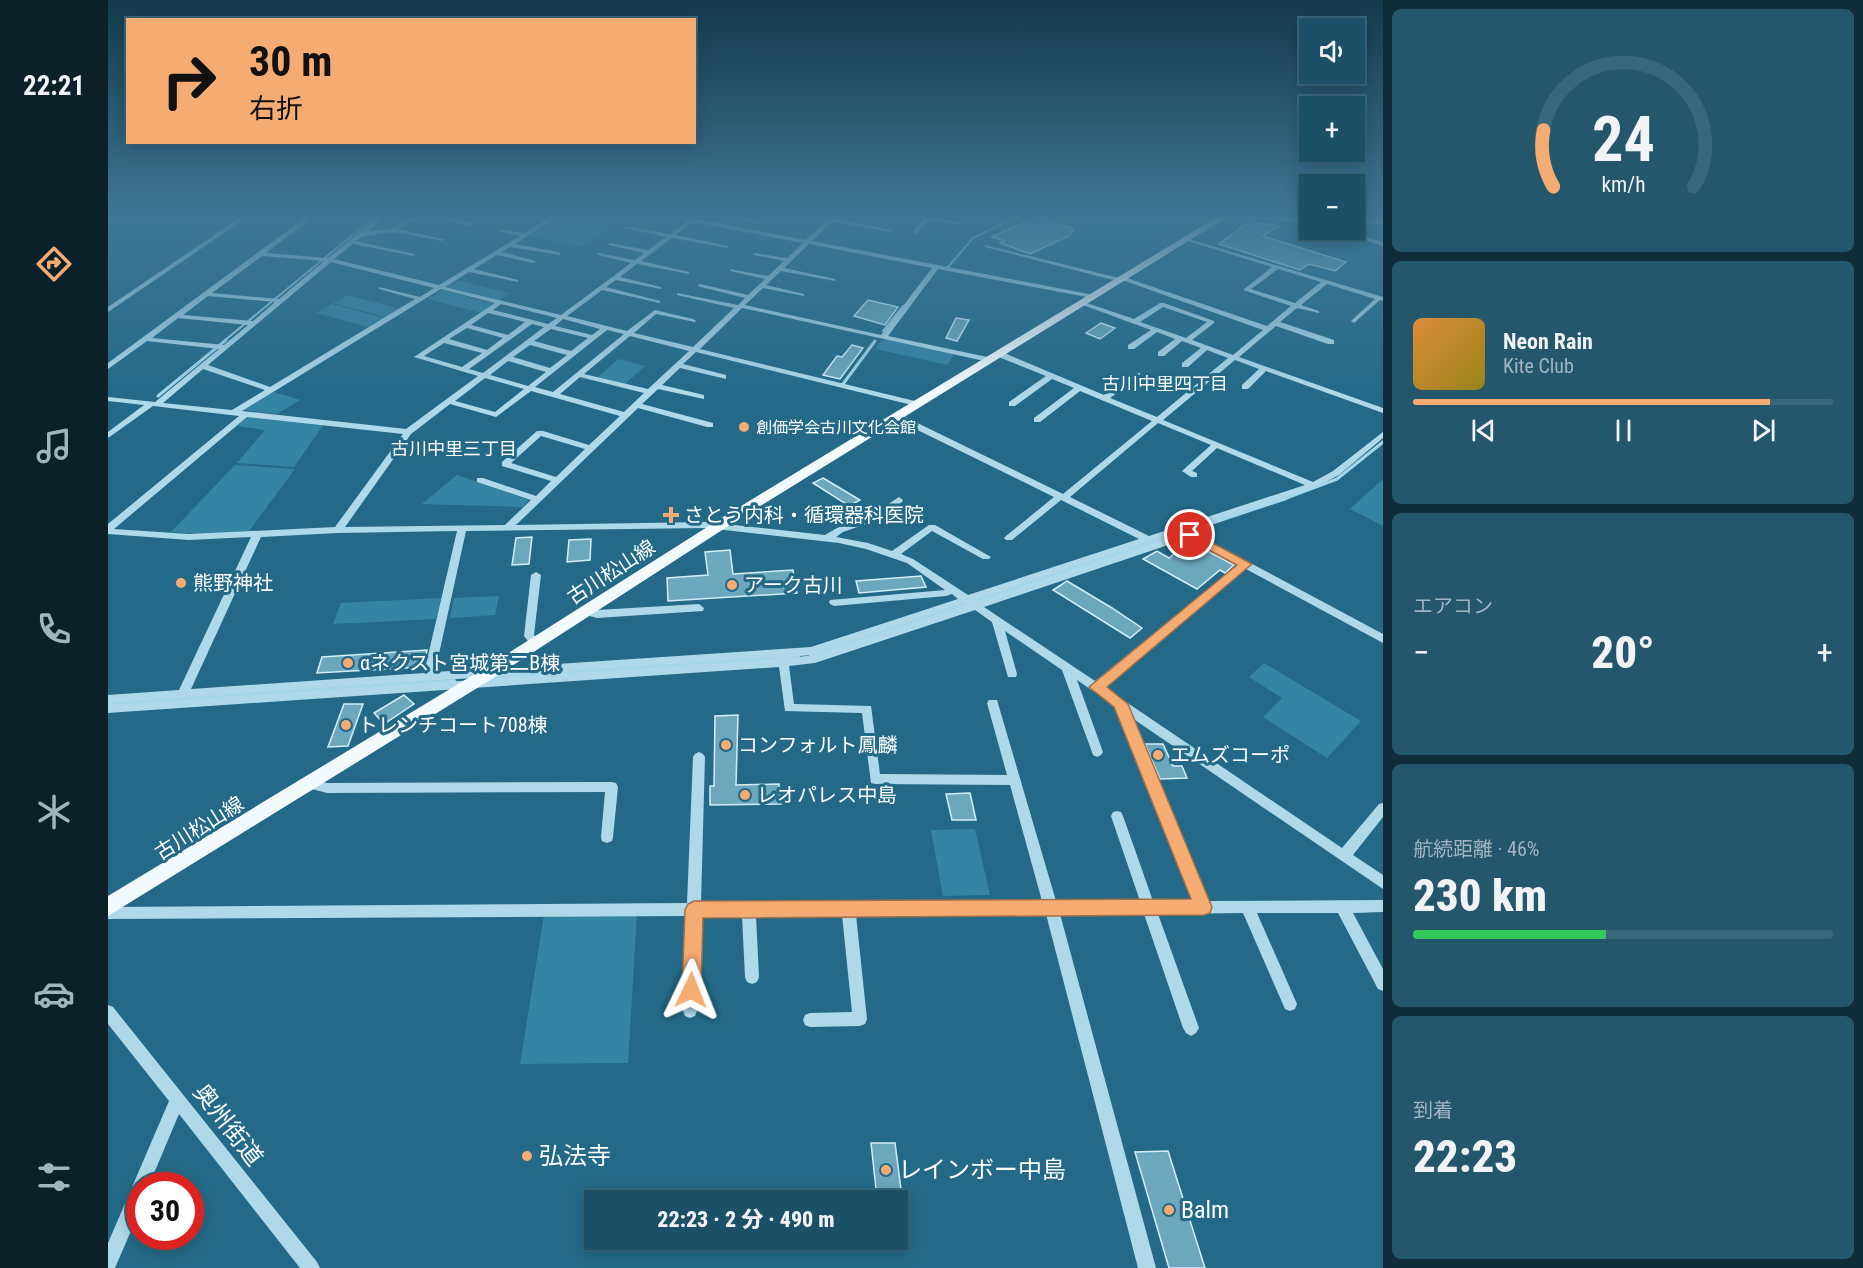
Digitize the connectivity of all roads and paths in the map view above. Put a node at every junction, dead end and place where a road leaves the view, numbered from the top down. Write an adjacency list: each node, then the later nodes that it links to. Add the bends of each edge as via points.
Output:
1 (162, 273): 41 (street)
2 (235, 273): 29 (street)
3 (310, 273): 36 (street)
4 (379, 273): 26 (street)
5 (464, 273): 26 (street)
6 (483, 273): 21 (street)
7 (621, 273): 17 (street)
8 (747, 273): 18 (street)
9 (775, 273): 18 (street)
10 (799, 273): 20 (street)
11 (931, 273): 58 (street)
12 (965, 273): 35 (street)
13 (1097, 273): 19 (street)
14 (1131, 273): 19 (main road, 古川松山線)
15 (1268, 273): 39 (street, via 1246,290)
16 (1296, 273): 22 (street)
17 (615, 278): 27 (street); 28 (street)
18 (770, 278): 24 (street)
19 (1121, 279): 35 (main road, 古川松山線); 56 (street)
20 (832, 280)
21 (516, 281)
22 (1325, 282): 32 (street); 39 (street)
23 (700, 286): 33 (street)
24 (761, 286): 31 (street); 33 (street)
25 (381, 288): 34 (street)
26 (439, 288): 34 (street); 38 (street)
27 (601, 288): 37 (street); 45 (street)
28 (659, 288)
29 (206, 294): 36 (street); 44 (street)
30 (679, 294): 40 (street)
31 (802, 295)
32 (1380, 296): 47 (street)
33 (750, 297): 40 (street)
34 (421, 299): 92 (street)
35 (1087, 299): 50 (street); 73 (main road, 古川松山線)
36 (276, 301): 48 (street)
37 (657, 302)
38 (499, 303): 42 (street); 45 (street)
39 (1296, 306): 43 (street); 51 (street)
40 (739, 307): 58 (street); 69 (street)
41 (108, 310)
42 (487, 311): 49 (street); 52 (street)
43 (1317, 312)
44 (176, 316): 48 (street); 61 (street)
45 (560, 318): 53 (street); 54 (street)
46 (693, 321): 57 (street, via 655,312)
47 (1354, 321)
48 (248, 322): 66 (street)
49 (530, 322): 53 (street); 59 (street)
50 (1135, 322): 55 (street); 62 (street, via 1162,304 1212,322)
51 (1275, 323): 56 (street); 65 (street)
52 (465, 326): 59 (street); 63 (street)
53 (549, 326): 60 (street); 64 (street)
54 (604, 329): 57 (street); 60 (street)
55 (1157, 329): 62 (street); 67 (street)
56 (1268, 329): 74 (street)
57 (628, 335): 69 (street); 84 (street)
58 (884, 336): 73 (street)
59 (508, 337): 70 (street)
60 (593, 338): 71 (street)
61 (146, 339): 66 (street); 79 (street)
62 (1184, 339): 68 (street); 72 (street)
63 (443, 340): 70 (street); 81 (street, via 418,357)
64 (528, 342): 71 (street); 75 (street)
65 (1331, 342)
66 (219, 347): 78 (street)
67 (1131, 347)
68 (1207, 347): 74 (street); 77 (street)
69 (694, 350): 76 (street); 100 (street)
70 (487, 352): 81 (street)
71 (573, 354): 82 (street)
72 (1161, 354)
73 (994, 357): 86 (street); 100 (main road, 古川松山線)
74 (1233, 357): 80 (street); 109 (street)
75 (507, 358): 82 (street); 83 (street)
76 (678, 365): 87 (street); 88 (street)
77 (1185, 365)
78 (202, 366): 92 (street); 99 (street)
79 (108, 367)
80 (1265, 368): 89 (street); 103 (street)
81 (463, 370): 83 (street)
82 (552, 371): 90 (street)
83 (483, 375): 90 (street); 98 (street)
84 (580, 375): 93 (street); 94 (street)
85 (1137, 375): 96 (street)
86 (1051, 376): 91 (street); 101 (street)
87 (723, 377)
88 (656, 386): 93 (street); 95 (street)
89 (1245, 387)
90 (530, 388): 94 (street); 98 (street, via 496,415)
91 (1079, 388): 96 (street); 108 (street)
92 (271, 390): 104 (street)
93 (649, 392): 102 (street)
94 (554, 395): 106 (street)
95 (700, 397)
96 (1105, 398): 109 (street)
97 (108, 399): 99 (street)
98 (448, 401): 111 (street)
99 (154, 404): 104 (street); 113 (street)
100 (916, 404): 107 (main road, 古川松山線)
101 (1012, 404)
102 (636, 405): 106 (street); 110 (street)
103 (1383, 411)
104 (235, 412): 105 (street)
105 (247, 413): 111 (street); 126 (street)
106 (625, 415): 115 (street)
107 (896, 416): 120 (street); 124 (main road, 古川松山線)
108 (1037, 420)
109 (1156, 420): 114 (street); 120 (street)
110 (710, 425)
111 (408, 432): 127 (street)
112 (1383, 434): 119 (street, via 1336,473)
113 (108, 436)
114 (1216, 445): 116 (street, via 1185,471); 119 (street)
115 (591, 448): 118 (street); 118 (street, via 540,433 505,464)
116 (1194, 475)
117 (480, 480): 121 (street)
118 (557, 480): 121 (street)
119 (1313, 485): 123 (street)
120 (1062, 497): 131 (street); 133 (street)
121 (537, 499): 125 (street)
122 (899, 500): 132 (street, via 872,519)
123 (1201, 525): 130 (street, via 1208,530); 133 (street)
124 (716, 528): 125 (street, via 707,525); 132 (street); 142 (main road, 古川松山線)
125 (506, 529): 128 (street)
126 (108, 530): 129 (street, via 189,537)
127 (338, 530): 128 (street); 129 (street)
128 (462, 530): 150 (street)
129 (256, 535): 154 (street)
130 (1190, 535): 136 (street); 140 (street)
131 (1009, 538)
132 (826, 539): 134 (street)
133 (1148, 539): 140 (street)
134 (895, 554): 135 (street, via 932,527); 138 (street)
135 (986, 557)
136 (1246, 564): 144 (street); 153 (street)
137 (537, 575): 145 (street, via 530,636)
138 (954, 590): 139 (street); 140 (street)
139 (834, 602)
140 (972, 602): 143 (street); 146 (street, via 823,657)
141 (699, 608): 142 (street, via 597,614)
142 (586, 611): 145 (main road, 古川松山線)
143 (996, 619): 147 (street); 149 (street)
144 (1383, 639)
145 (536, 643): 148 (main road, 古川松山線)
146 (783, 658): 148 (street); 152 (street); 163 (street, via 789,708 867,709 875,779)
147 (1066, 666): 153 (street); 161 (street)
148 (489, 673): 150 (street); 152 (main road, 古川松山線)
149 (1012, 674)
150 (429, 677): 151 (street)
151 (396, 684): 152 (street); 155 (street)
152 (469, 684): 164 (main road, 古川松山線)
153 (1096, 687): 159 (street)
154 (183, 694): 155 (street); 157 (street)
155 (238, 695): 157 (street)
156 (108, 699): 157 (street)
157 (149, 701): 160 (street)
158 (993, 703): 163 (street)
159 (1120, 704): 168 (street); 174 (street)
160 (108, 709)
161 (1097, 752)
162 (699, 757): 179 (street)
163 (1014, 780): 176 (street)
164 (308, 783): 167 (street, via 327,788 612,787); 172 (main road, 古川松山線)
165 (1383, 808): 168 (street)
166 (1117, 816): 173 (street)
167 (607, 837)
168 (1344, 856): 169 (street)
169 (1383, 883)
170 (1342, 906): 171 (street); 175 (street); 182 (street)
171 (1383, 906)
172 (108, 907)
173 (1149, 907): 174 (street); 176 (street); 187 (street)
174 (1204, 907): 175 (street)
175 (1247, 907): 183 (street)
176 (1051, 908): 178 (street); 193 (street)
177 (749, 909): 178 (street); 179 (street); 181 (street)
178 (848, 909): 186 (street, via 860,1019)
179 (694, 910): 180 (street); 184 (street)
180 (108, 913)
181 (752, 977)
182 (1383, 984)
183 (1290, 1004)
184 (690, 1011)
185 (108, 1012): 188 (street, 奥州街道)
186 (810, 1020)
187 (1191, 1028)
188 (177, 1100): 189 (street); 192 (street, 奥州街道)
189 (147, 1172)
190 (126, 1222): 191 (street)
191 (108, 1264)
192 (311, 1268)
193 (1147, 1268)

